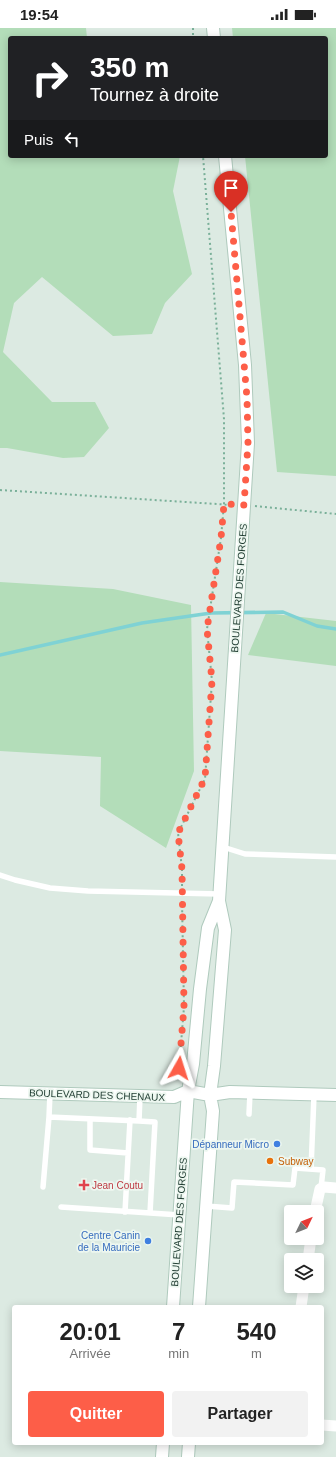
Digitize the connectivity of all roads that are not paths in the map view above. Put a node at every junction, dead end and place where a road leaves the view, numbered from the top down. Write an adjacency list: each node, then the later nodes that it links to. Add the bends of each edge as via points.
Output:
1 (225, 158): 2 (street, BOULEVARD DES FORGES, via 247,398 248,443)
2 (223, 847): 3 (lane, via 245,854); 5 (street, BOULEVARD DES FORGES)
3 (336, 857)
4 (0, 875): 5 (lane, via 50,888 182,893)
5 (219, 897): 6 (street, BOULEVARD DES FORGES, via 208,928); 10 (street, BOULEVARD DES FORGES, via 225,930)
6 (188, 1091): 10 (street, BOULEVARD DES CHENAUX); 13 (street, BOULEVARD DES CHENAUX, via 174,1097); 29 (street, BOULEVARD DES FORGES)
7 (0, 1092): 8 (street, BOULEVARD DES CHENAUX)
8 (50, 1093): 13 (street, BOULEVARD DES CHENAUX); 15 (lane)
9 (250, 1093): 10 (street, BOULEVARD DES CHENAUX); 11 (street, BOULEVARD DES CHENAUX); 14 (lane)
10 (210, 1095): 25 (street, BOULEVARD DES FORGES, via 213,1111)
11 (314, 1095): 12 (street, BOULEVARD DES CHENAUX); 20 (lane)
12 (336, 1095)
13 (140, 1096): 18 (lane)
14 (249, 1114)
15 (49, 1117): 16 (lane); 21 (lane)
16 (90, 1119): 17 (lane); 19 (lane, via 90,1150)
17 (130, 1120): 18 (lane); 19 (lane)
18 (139, 1121): 28 (lane, via 155,1122)
19 (128, 1153): 27 (lane)
20 (311, 1169): 23 (lane, via 323,1170); 25 (lane, via 294,1168 293,1185 234,1182 232,1208)
21 (43, 1187)
22 (336, 1188): 23 (street)
23 (321, 1189): 24 (street)
24 (316, 1205)
25 (206, 1206): 32 (street, BOULEVARD DES FORGES)
26 (61, 1207): 27 (lane)
27 (125, 1212): 28 (lane)
28 (150, 1213): 29 (lane)
29 (180, 1215): 31 (street, BOULEVARD DES FORGES)
30 (303, 1293): 33 (street)
31 (173, 1305)
32 (199, 1305)
33 (301, 1305)
34 (324, 1425): 35 (street)
35 (336, 1426)
36 (163, 1445): 38 (street)
37 (189, 1445): 39 (street)
38 (162, 1457)
39 (188, 1457)

